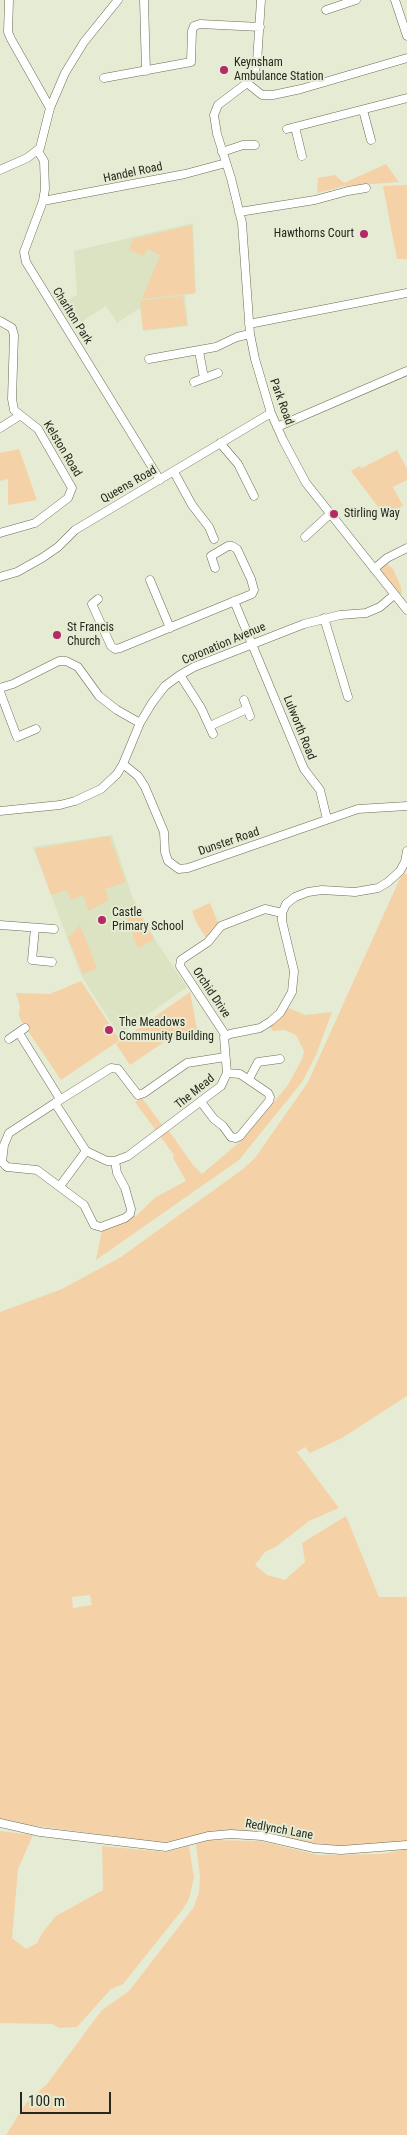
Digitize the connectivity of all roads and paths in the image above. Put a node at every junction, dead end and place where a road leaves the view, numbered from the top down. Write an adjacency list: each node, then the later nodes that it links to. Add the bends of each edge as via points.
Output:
1 (9, 0): 9 (street)
2 (118, 0): 17 (street, via 75,57)
3 (144, 0): 13 (street)
4 (261, 0): 8 (street)
5 (356, 0): 7 (street)
6 (394, 0): 10 (street)
7 (326, 10)
8 (260, 27): 13 (street, via 194,26 190,62); 15 (street, via 255,71)
9 (8, 32): 11 (street); 17 (street)
10 (407, 36)
11 (0, 37)
12 (407, 58): 15 (street, via 273,95 262,95)
13 (146, 71): 14 (street)
14 (104, 78)
15 (247, 83): 24 (street, Park Road, via 215,108 214,123)
16 (407, 98): 18 (street)
17 (50, 108): 23 (street)
18 (364, 110): 19 (street); 21 (street)
19 (295, 127): 20 (street); 25 (street)
20 (287, 129)
21 (371, 140)
22 (255, 144): 24 (street)
23 (38, 152): 27 (street); 29 (street, Charlton Park, via 44,161 46,176)
24 (222, 152): 26 (street, Park Road)
25 (302, 156)
26 (226, 163): 29 (street, Handel Road); 30 (street, Park Road)
27 (0, 170)
28 (366, 188): 30 (street)
29 (43, 202): 47 (street, Charlton Park, via 24,252 26,262)
30 (240, 212): 33 (street, Park Road)
31 (407, 293): 33 (street)
32 (0, 321): 42 (street, via 14,331 12,399)
33 (249, 324): 34 (street, Park Road)
34 (250, 334): 35 (street); 41 (street, Park Road)
35 (199, 351): 36 (street); 39 (street)
36 (152, 356)
37 (407, 371): 44 (street)
38 (218, 373): 39 (street)
39 (204, 378): 40 (street)
40 (194, 382)
41 (271, 413): 44 (street, Park Road); 45 (street, Queens Road)
42 (19, 416): 43 (street); 50 (street, Kelston Road, via 38,429 70,482 71,494 35,523)
43 (0, 428)
44 (277, 428): 49 (street, Park Road, via 306,483)
45 (220, 443): 46 (street, Queens Road); 48 (street, via 238,464)
46 (174, 472): 47 (street, Queens Road); 52 (street, via 192,504 212,526)
47 (160, 480): 56 (street, Queens Road, via 75,530 58,547 18,572)
48 (254, 496)
49 (330, 514): 51 (street); 55 (street, Park Road)
50 (0, 533)
51 (305, 537)
52 (214, 539)
53 (407, 548): 55 (street)
54 (215, 568): 60 (street, via 211,559 214,553 228,546 237,549 254,590)
55 (374, 569): 58 (street, Park Road)
56 (0, 577)
57 (150, 580): 63 (street)
58 (394, 595): 61 (street, Park Road); 62 (street, Coronation Avenue, via 380,607 366,613)
59 (98, 599): 63 (street, via 92,604 115,649)
60 (234, 602): 63 (street); 64 (street, Lulworth Road)
61 (407, 610)
62 (324, 618): 64 (street, Coronation Avenue); 67 (street)
63 (170, 628)
64 (252, 644): 65 (street, Coronation Avenue); 76 (street, Lulworth Road, via 304,769 320,790)
65 (180, 675): 69 (street, Coronation Avenue, via 165,686); 70 (street)
66 (0, 690): 69 (street, via 59,661 66,661 78,667 99,696); 71 (street, via 17,737)
67 (348, 697)
68 (244, 700): 70 (street, via 249,713)
69 (140, 723): 73 (street, Coronation Avenue)
70 (210, 726): 72 (street)
71 (36, 729)
72 (213, 734)
73 (123, 764): 75 (street, Coronation Avenue, via 101,789 75,802); 76 (street, Dunster Road, via 138,776 145,787 164,832 168,861 179,869)
74 (407, 806): 76 (street, Dunster Road, via 358,809)
75 (0, 810)
76 (327, 819)
77 (407, 851): 78 (street, via 400,871 388,882 368,891 308,892 290,900)
78 (282, 913): 83 (street, via 294,971 292,992 280,1013 271,1021 260,1028); 83 (street, Orchid Drive, via 265,909 222,926 208,942 181,960 180,966)
79 (0, 925): 80 (street)
80 (35, 928): 81 (street); 82 (street, via 32,960)
81 (54, 929)
82 (52, 962)
83 (226, 1036): 85 (street, The Mead, via 223,1040)
84 (9, 1039): 89 (street, via 22,1031)
85 (226, 1057): 87 (street, The Mead); 89 (street, via 187,1063 138,1095 118,1069 110,1068)
86 (280, 1059): 88 (street, via 258,1062)
87 (228, 1073): 88 (street); 90 (street, The Mead, via 222,1086)
88 (248, 1079): 90 (street, via 268,1093 269,1101 236,1138 228,1134)
89 (58, 1101): 91 (street); 93 (street, via 9,1133 2,1162 7,1167 37,1170)
90 (201, 1102): 92 (street, The Mead, via 128,1156)
91 (86, 1151): 92 (street, via 107,1161); 93 (street)
92 (115, 1161): 93 (street, via 131,1209 125,1218 106,1226 94,1225 84,1205)
93 (60, 1186)
94 (0, 1823): 95 (street, Redlynch Lane, via 40,1832 166,1847 208,1836 231,1834 341,1850)
95 (407, 1844)

